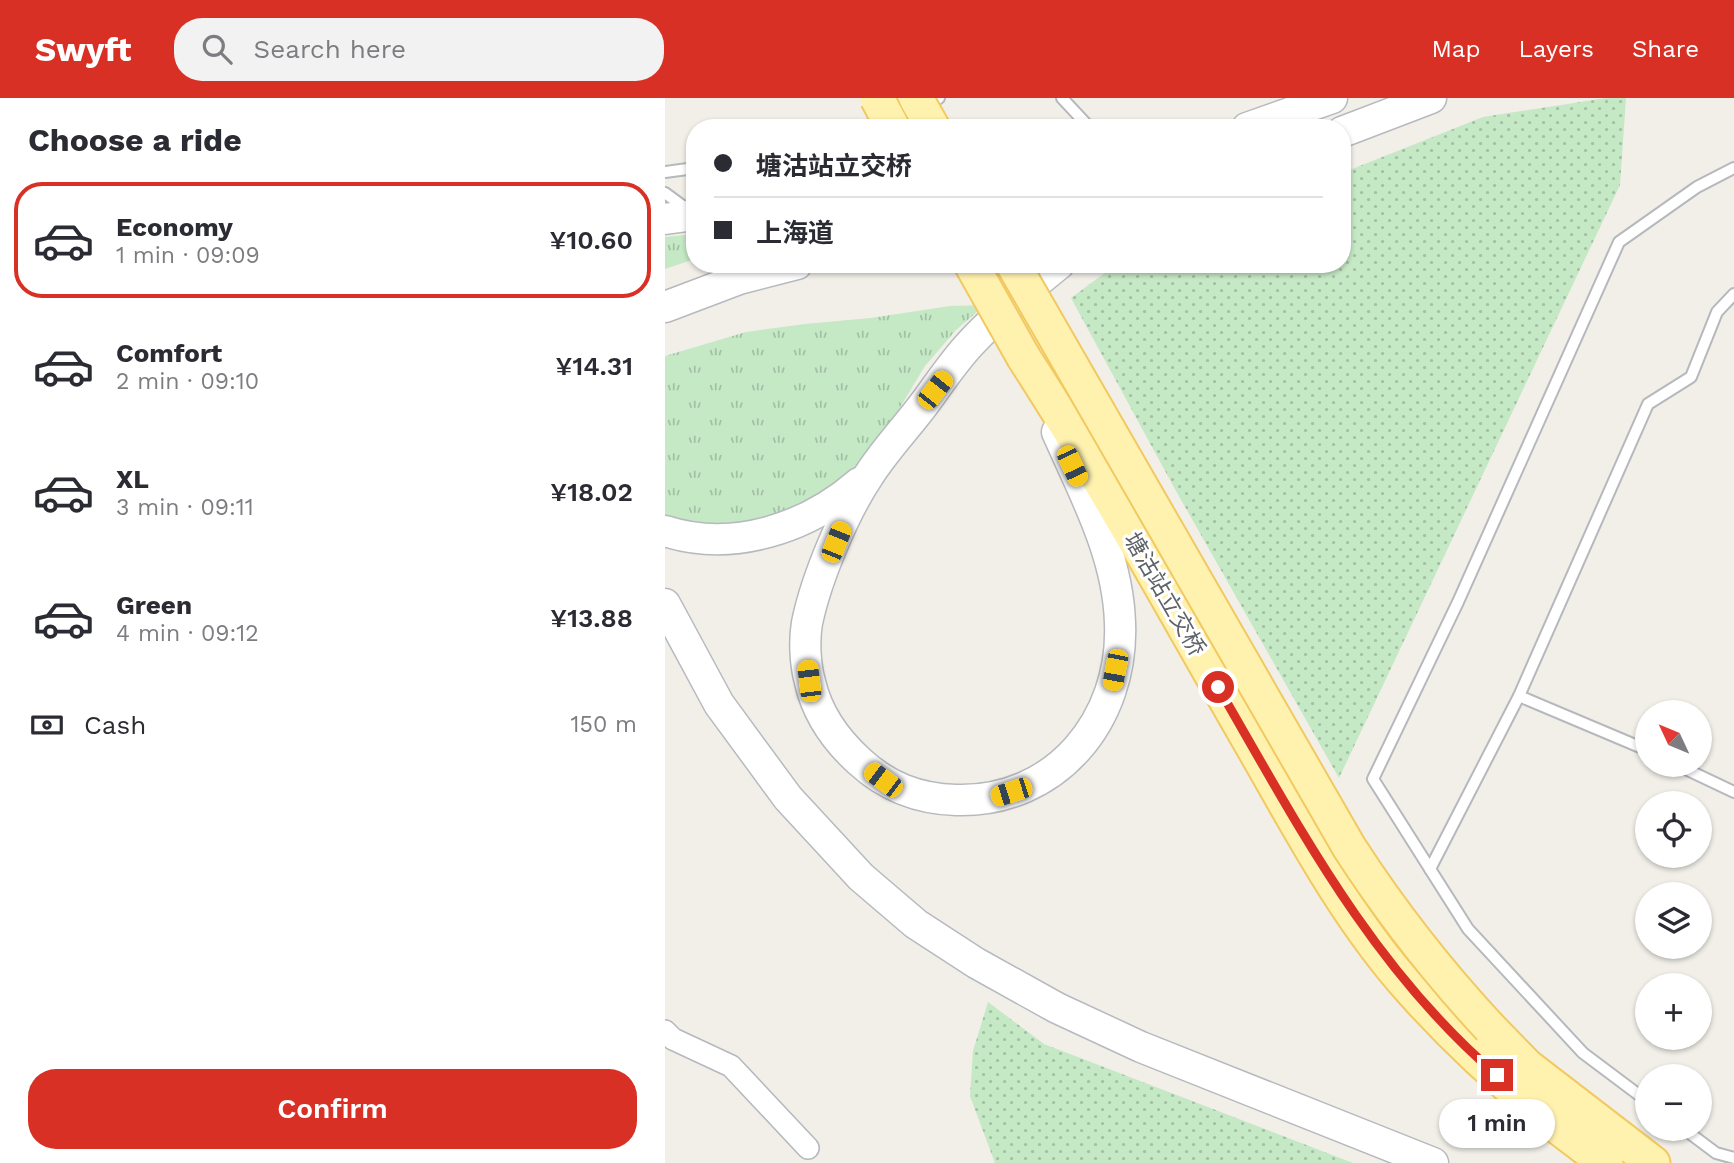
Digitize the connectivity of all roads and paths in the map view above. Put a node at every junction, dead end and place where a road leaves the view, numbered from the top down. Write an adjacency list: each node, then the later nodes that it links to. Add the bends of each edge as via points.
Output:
1 (877, 98): 7 (main road, bridge)
2 (916, 98): 9 (main road, bridge)
3 (939, 98): 8 (lane)
4 (1062, 98): 10 (lane)
5 (1332, 98): 11 (main road)
6 (1431, 98): 12 (main road)
7 (888, 119)
8 (907, 119)
9 (928, 119)
10 (1082, 119)
11 (1272, 119)
12 (1351, 129)
13 (1734, 168): 34 (lane, via 1697,187 1619,242 1458,602 1373,779)
14 (686, 169): 15 (lane)
15 (665, 172)
16 (665, 192): 17 (lane)
17 (686, 208)
18 (686, 216): 19 (main road)
19 (665, 219)
20 (762, 273): 25 (main road)
21 (976, 273): 26 (main road, 塘沽站立交桥, bridge)
22 (1018, 273): 36 (main road, 塘沽站立交桥, bridge, via 1349,847 1415,943 1451,986)
23 (1048, 273): 27 (main road, via 968,346)
24 (1734, 294): 30 (lane, via 1717,312 1691,377 1648,404)
25 (665, 307)
26 (1024, 358): 27 (main road, via 1105,547 1120,622 1111,691 1101,715 1075,753 1044,778 975,800 919,795 883,780 832,732 809,681 807,625 843,524); 36 (main road, 塘沽站立交桥, via 1075,438 1268,774 1380,953 1403,981)
27 (868, 475): 28 (main road, via 838,501 785,528 713,540)
28 (665, 531)
29 (665, 604): 41 (main road, via 719,704 788,798 861,877 916,924 1057,1008)
30 (1519, 696): 31 (lane); 34 (lane)
31 (1635, 745)
32 (1702, 777): 33 (lane)
33 (1734, 792)
34 (1430, 869): 37 (lane, via 1468,929 1583,1053)
35 (665, 1031): 39 (street, via 731,1066)
36 (1479, 1039): 42 (main road, via 1551,1122); 43 (main road, via 1527,1066)
37 (1635, 1092)
38 (1700, 1141): 40 (lane, via 1716,1153)
39 (808, 1148)
40 (1734, 1158)
41 (1433, 1163)
42 (1606, 1163)
43 (1653, 1163)

